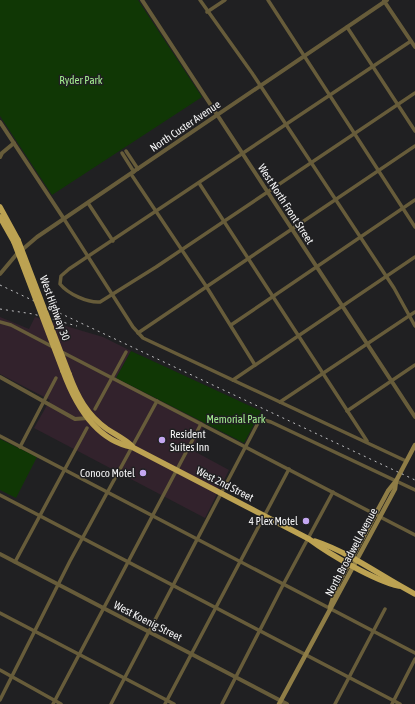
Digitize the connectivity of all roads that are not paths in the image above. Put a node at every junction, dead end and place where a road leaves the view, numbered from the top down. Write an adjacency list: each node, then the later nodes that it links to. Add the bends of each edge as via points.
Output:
1 (143, 0): 16 (street, West North Front Street)
2 (200, 0): 6 (street)
3 (225, 0): 6 (street)
4 (268, 0): 10 (street)
5 (385, 1): 7 (street, North Custer Avenue); 8 (street)
6 (207, 12): 12 (street)
7 (347, 27): 10 (street, North Custer Avenue); 11 (street)
8 (411, 41): 9 (street); 11 (street)
9 (415, 47)
10 (304, 56): 12 (street, North Custer Avenue); 14 (street)
11 (372, 66): 14 (street); 15 (street)
12 (261, 86): 16 (street, North Custer Avenue); 18 (street)
13 (415, 93): 15 (street)
14 (329, 95): 18 (street); 20 (street)
15 (397, 104): 19 (street); 20 (street)
16 (218, 115): 25 (street, West North Front Street); 28 (street, North Custer Avenue)
17 (0, 122): 21 (street)
18 (285, 124): 25 (street); 27 (street)
19 (415, 132)
20 (354, 134): 27 (street); 29 (street)
21 (14, 143): 24 (street); 40 (street)
22 (415, 146): 29 (street)
23 (126, 151): 28 (street)
24 (1, 153)
25 (242, 153): 31 (street); 32 (street, West North Front Street)
26 (122, 154): 30 (street)
27 (310, 163): 32 (street); 33 (street)
28 (138, 169): 30 (street, North Custer Avenue)
29 (378, 171): 33 (street); 37 (street)
30 (133, 173): 35 (street, North Custer Avenue); 38 (street)
31 (199, 183): 38 (street); 41 (street)
32 (268, 192): 41 (street); 43 (street, West North Front Street)
33 (335, 200): 43 (street); 44 (street)
34 (415, 200): 37 (street)
35 (88, 203): 40 (street, North Custer Avenue); 46 (street)
36 (0, 208): 45 (highway, West Highway 30)
37 (403, 209): 42 (street); 44 (street)
38 (156, 212): 46 (street); 47 (street)
39 (0, 217): 45 (highway, West Highway 30)
40 (64, 219): 48 (street); 52 (street, North Custer Avenue, via 26,246)
41 (224, 220): 47 (street); 50 (street)
42 (415, 227)
43 (292, 229): 50 (street); 51 (street, West North Front Street)
44 (359, 238): 51 (street); 53 (street)
45 (16, 241): 80 (highway, West Highway 30, bridge, via 79,398); 80 (highway, West Highway 30, bridge, via 75,401)
46 (113, 241): 48 (street)
47 (182, 250): 54 (street); 55 (street)
48 (89, 257): 55 (street); 55 (street, via 61,276 60,284 65,290 96,302)
49 (415, 257): 53 (street)
50 (249, 258): 54 (street); 56 (street)
51 (316, 267): 56 (street); 57 (street, West North Front Street)
52 (0, 274)
53 (386, 277): 57 (street); 59 (street)
54 (206, 286): 61 (street); 63 (street)
55 (113, 294): 63 (street)
56 (274, 296): 61 (street); 64 (street)
57 (342, 306): 64 (street); 65 (street, West North Front Street)
58 (415, 312): 59 (street)
59 (409, 316): 62 (street); 65 (street)
60 (0, 322): 71 (street, via 11,325)
61 (231, 325): 67 (street)
62 (415, 326)
63 (138, 333): 73 (street, via 146,340)
64 (299, 335): 67 (street); 69 (street)
65 (366, 344): 69 (street); 74 (street, West North Front Street)
66 (126, 352): 71 (street)
67 (255, 365): 73 (street)
68 (415, 365): 74 (street)
69 (323, 373): 77 (street); 79 (street)
70 (0, 377): 76 (street, West 2nd Street)
71 (113, 377): 75 (street); 78 (street)
72 (56, 378): 76 (street)
73 (233, 380): 77 (street)
74 (391, 382): 79 (street); 81 (street, West North Front Street)
75 (157, 400): 82 (street); 87 (street)
76 (44, 401): 80 (street, West 2nd Street, via 77,420); 89 (street)
77 (280, 402): 85 (street)
78 (95, 409)
79 (347, 411): 85 (street)
80 (90, 417): 87 (highway, West 2nd Street)
81 (415, 417)
82 (201, 424): 88 (street); 93 (street)
83 (87, 428): 92 (street)
84 (0, 436): 89 (street)
85 (368, 442): 90 (street)
86 (415, 445): 90 (main road, North Broadwell Avenue)
87 (132, 446): 93 (highway, West 2nd Street); 97 (street)
88 (245, 446): 91 (street); 94 (street, via 259,421 264,420); 98 (street)
89 (20, 447): 92 (street)
90 (406, 461): 94 (main road, North Broadwell Avenue)
91 (289, 469): 96 (street); 103 (street)
92 (64, 470): 97 (street); 101 (street)
93 (176, 470): 98 (highway, West 2nd Street); 102 (street)
94 (396, 481): 95 (street); 100 (main road, North Broadwell Avenue); 104 (main road, North Broadwell Avenue, via 395,489)
95 (415, 490)
96 (333, 492): 100 (street); 107 (street)
97 (108, 493): 102 (street); 106 (street)
98 (221, 493): 103 (highway, West 2nd Street); 108 (street)
99 (0, 495): 101 (street)
100 (375, 514): 104 (street); 113 (main road, North Broadwell Avenue)
101 (40, 516): 106 (street); 110 (street)
102 (152, 516): 108 (street); 111 (street)
103 (264, 516): 107 (highway, West 2nd Street); 112 (street)
104 (380, 517): 105 (street); 113 (main road, North Broadwell Avenue)
105 (415, 535)
106 (82, 538): 111 (street); 115 (street)
107 (309, 539): 113 (highway, West 2nd Street, via 324,550); 116 (street)
108 (196, 540): 112 (street); 114 (street)
109 (0, 554): 110 (street, West Koenig Street)
110 (15, 562): 115 (street, West Koenig Street)
111 (128, 562): 114 (street); 119 (street)
112 (239, 562): 116 (street); 118 (street)
113 (353, 562): 117 (highway, West 2nd Street, via 385,582); 120 (main road, North Broadwell Avenue, via 332,596)
114 (172, 584): 118 (street); 125 (street)
115 (58, 585): 119 (street, West Koenig Street); 124 (street)
116 (283, 585): 120 (street); 123 (street)
117 (415, 594)
118 (216, 607): 123 (street); 129 (street)
119 (104, 609): 125 (street, West Koenig Street); 128 (street)
120 (329, 609): 126 (street); 130 (main road, North Broadwell Avenue)
121 (385, 609): 126 (street)
122 (0, 612): 124 (street)
123 (260, 630): 130 (street); 134 (street)
124 (36, 631): 128 (street); 133 (street)
125 (148, 631): 129 (street, West Koenig Street); 136 (street)
126 (373, 631): 127 (street); 135 (street)
127 (415, 653)
128 (80, 654): 136 (street); 138 (street)
129 (191, 654): 134 (street, West Koenig Street); 139 (street)
130 (305, 654): 135 (street); 140 (main road, North Broadwell Avenue)
131 (415, 659): 141 (street)
132 (0, 670): 133 (street)
133 (13, 676): 137 (street); 138 (street)
134 (236, 677): 140 (street, West Koenig Street); 145 (street)
135 (349, 677): 141 (street); 147 (street)
136 (124, 678): 139 (street); 143 (street)
137 (0, 700)
138 (54, 702): 142 (street)
139 (166, 702): 144 (street)
140 (280, 702): 146 (street, West Koenig Street)
141 (393, 702): 148 (street)
142 (61, 704)
143 (111, 704)
144 (174, 704)
145 (222, 704)
146 (287, 704)
147 (335, 704)
148 (400, 704)

